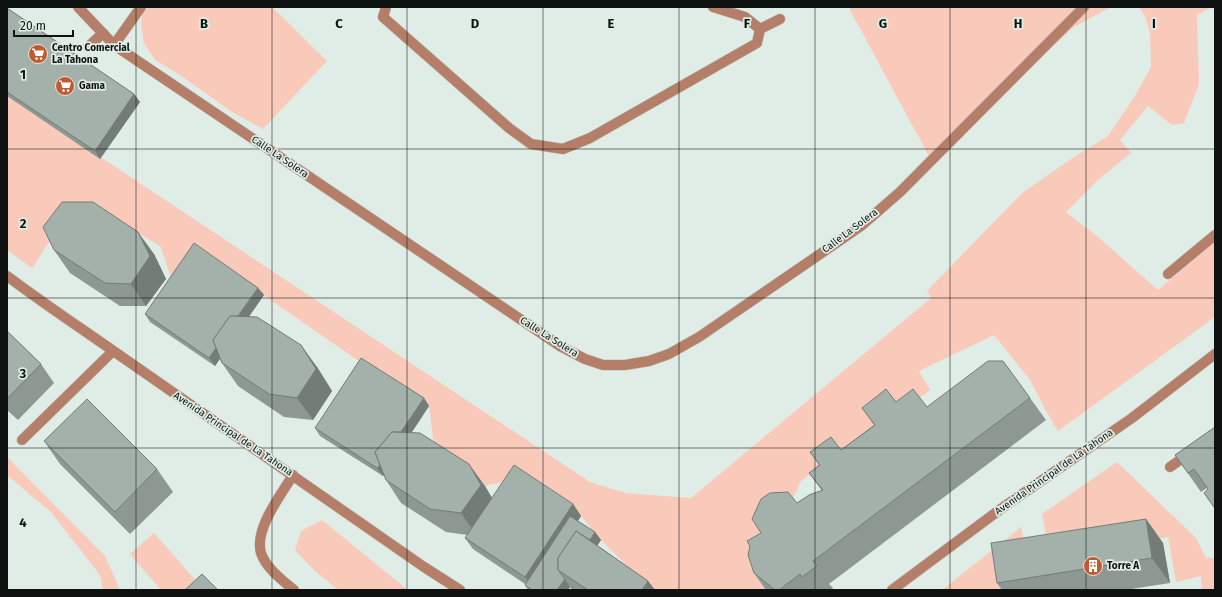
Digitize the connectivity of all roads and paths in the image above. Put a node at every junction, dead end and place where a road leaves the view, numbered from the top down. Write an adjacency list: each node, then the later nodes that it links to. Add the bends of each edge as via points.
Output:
1 (78, 7): 8 (street, Calle La Solera)
2 (141, 7): 9 (street)
3 (386, 7): 7 (street, via 383,17 509,128 531,144 563,149 590,138 757,43)
4 (713, 7): 7 (street, via 745,17)
5 (1084, 7): 9 (street, Calle La Solera, via 900,192 861,226 699,337 669,354 649,361 624,365 603,365 560,346)
6 (780, 19): 7 (street)
7 (760, 29)
8 (103, 33): 9 (street, Calle La Solera); 10 (street)
9 (114, 45)
10 (88, 46)
11 (1215, 235): 12 (street)
12 (1168, 274)
13 (7, 276): 14 (street, Avenida Principal de La Tahona)
14 (113, 351): 16 (street); 19 (street, Avenida Principal de La Tahona)
15 (1215, 354): 22 (street, Avenida Principal de La Tahona, via 1132,418 1002,508)
16 (22, 440)
17 (1196, 449): 18 (street)
18 (1170, 467)
19 (293, 475): 20 (street, via 278,499 260,538 261,553 267,564); 21 (street, Avenida Principal de La Tahona)
20 (294, 590)
21 (460, 590)
22 (892, 590)

